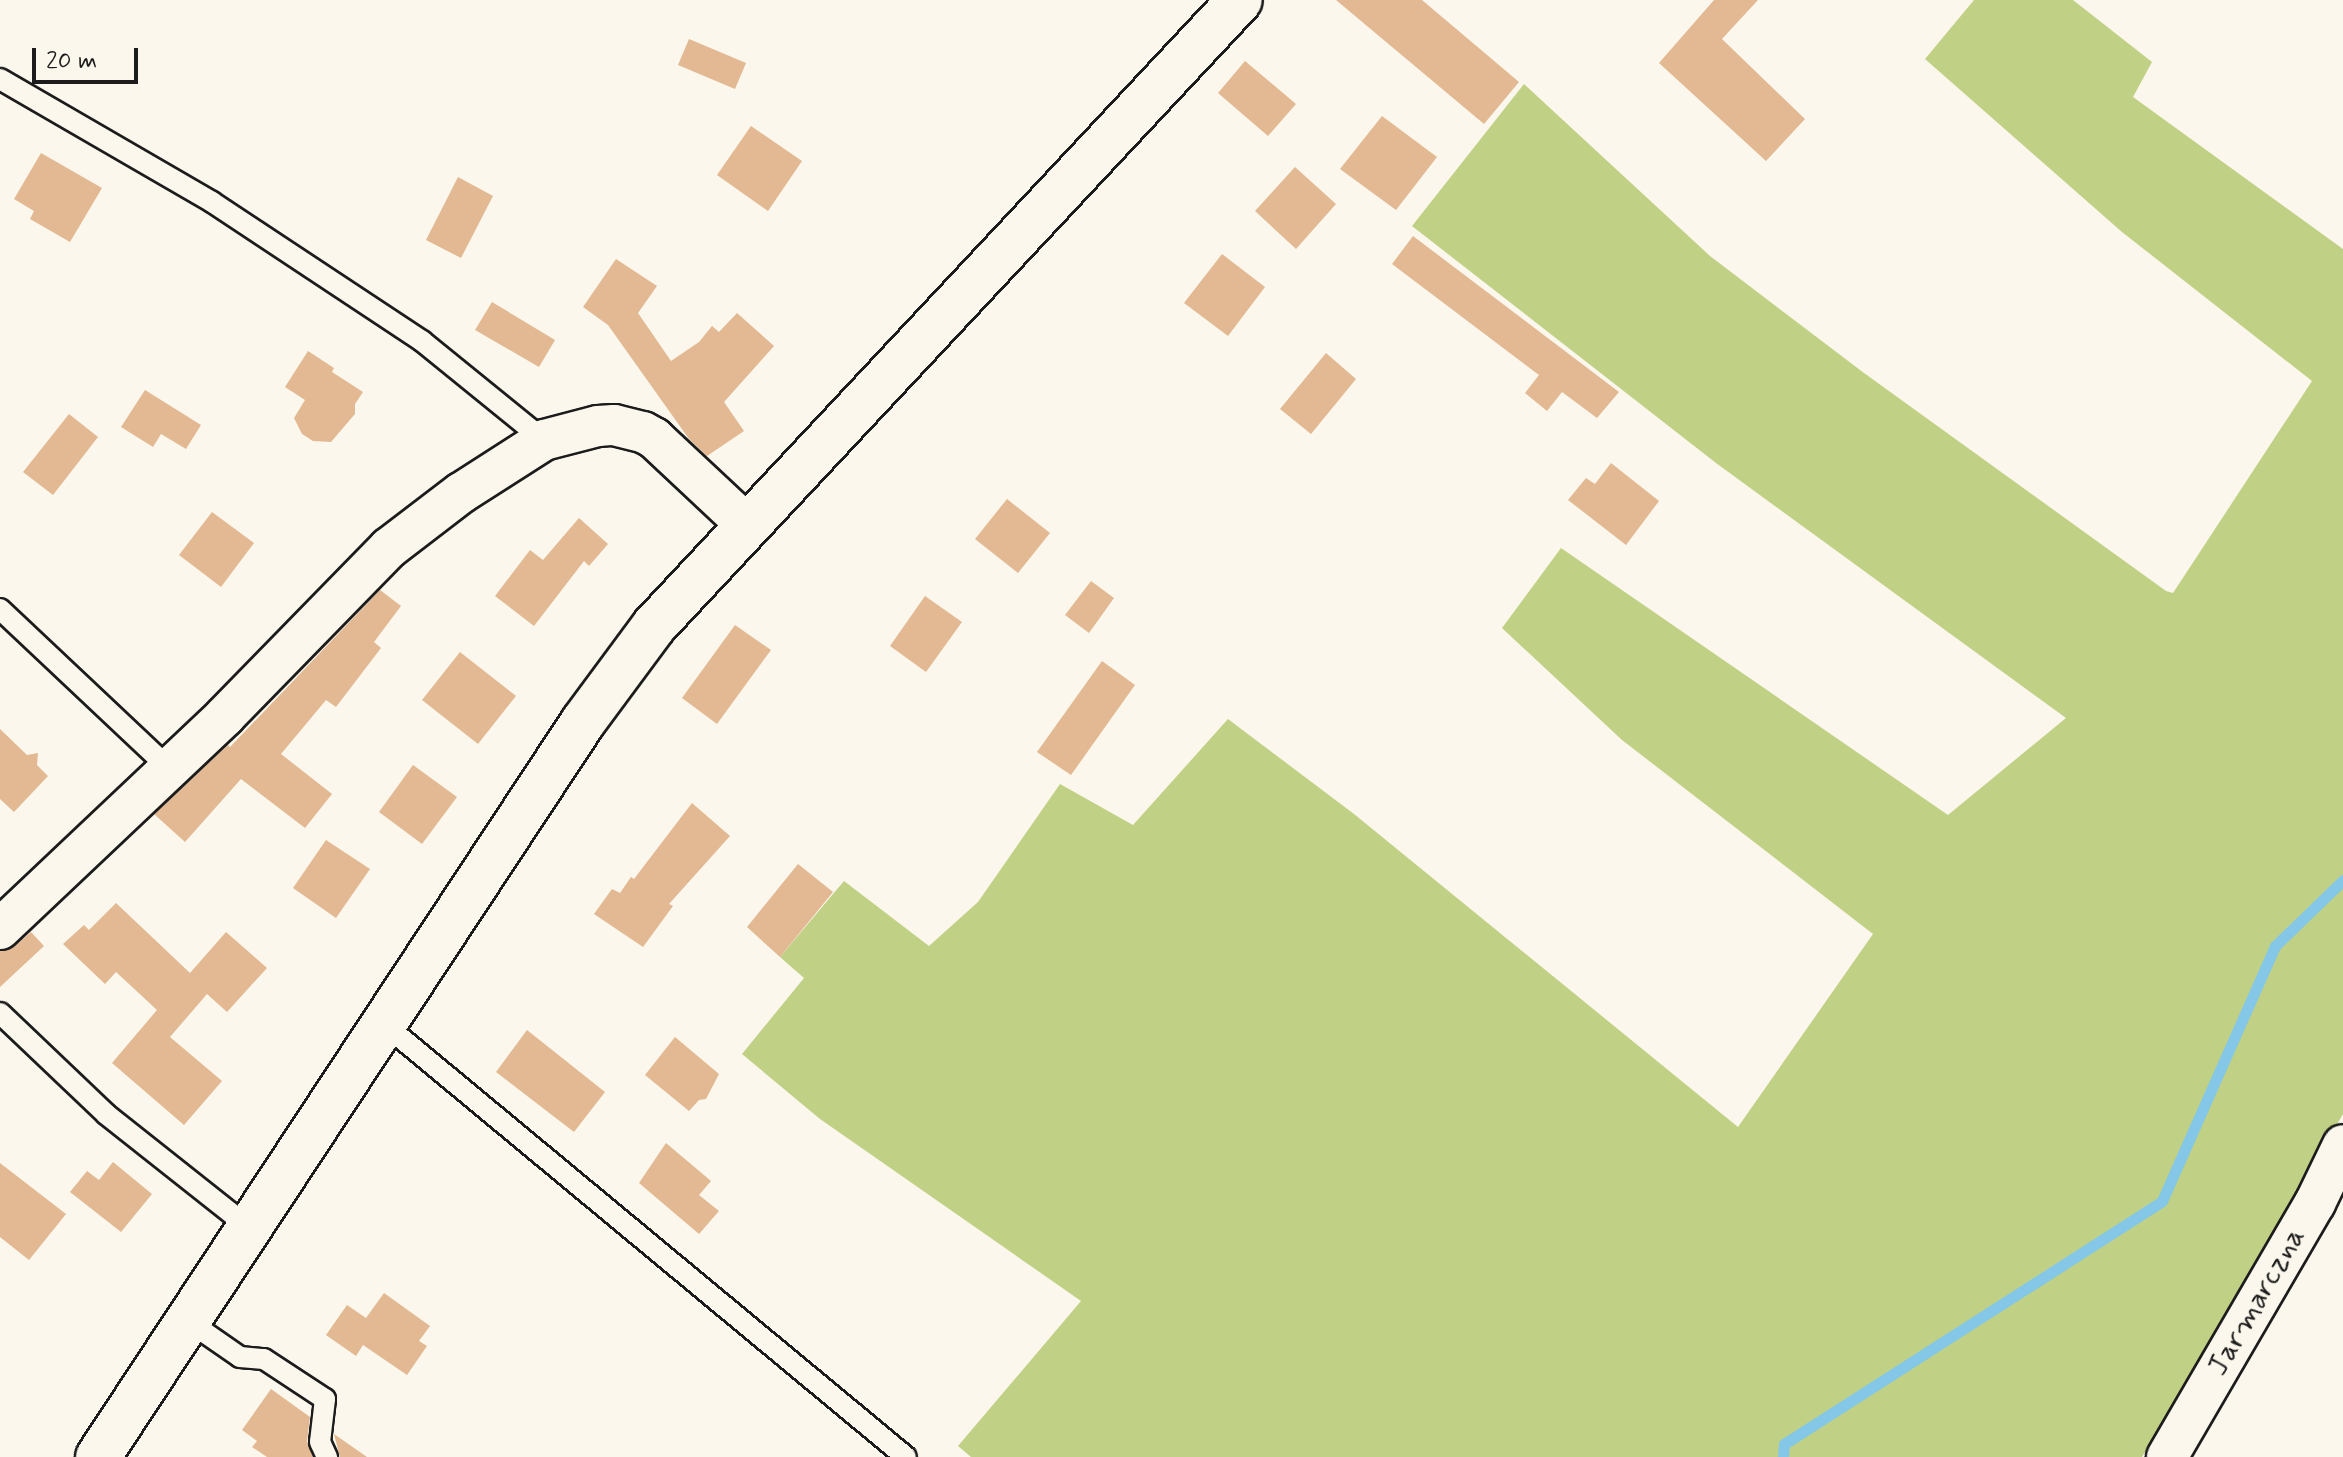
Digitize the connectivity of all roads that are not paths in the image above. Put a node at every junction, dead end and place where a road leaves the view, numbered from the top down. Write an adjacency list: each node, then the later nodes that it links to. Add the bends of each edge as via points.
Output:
1 (1240, 0): 4 (street)
2 (0, 79): 3 (lane, via 212,202 398,325)
3 (544, 440): 4 (street, via 598,426 643,432); 6 (street, via 389,548)
4 (746, 524): 9 (street, via 669,608 605,692)
5 (0, 609): 6 (lane)
6 (170, 769): 7 (street)
7 (0, 929)
8 (0, 1013): 11 (lane, via 106,1114)
9 (384, 1024): 11 (street); 15 (lane)
10 (2343, 1145): 16 (street, Jarmarczna, via 2315,1203)
11 (250, 1228): 12 (street)
12 (188, 1321): 13 (street); 14 (lane, via 240,1357 264,1359 325,1399 320,1442)
13 (98, 1457)
14 (327, 1457)
15 (906, 1457)
16 (2167, 1457)

